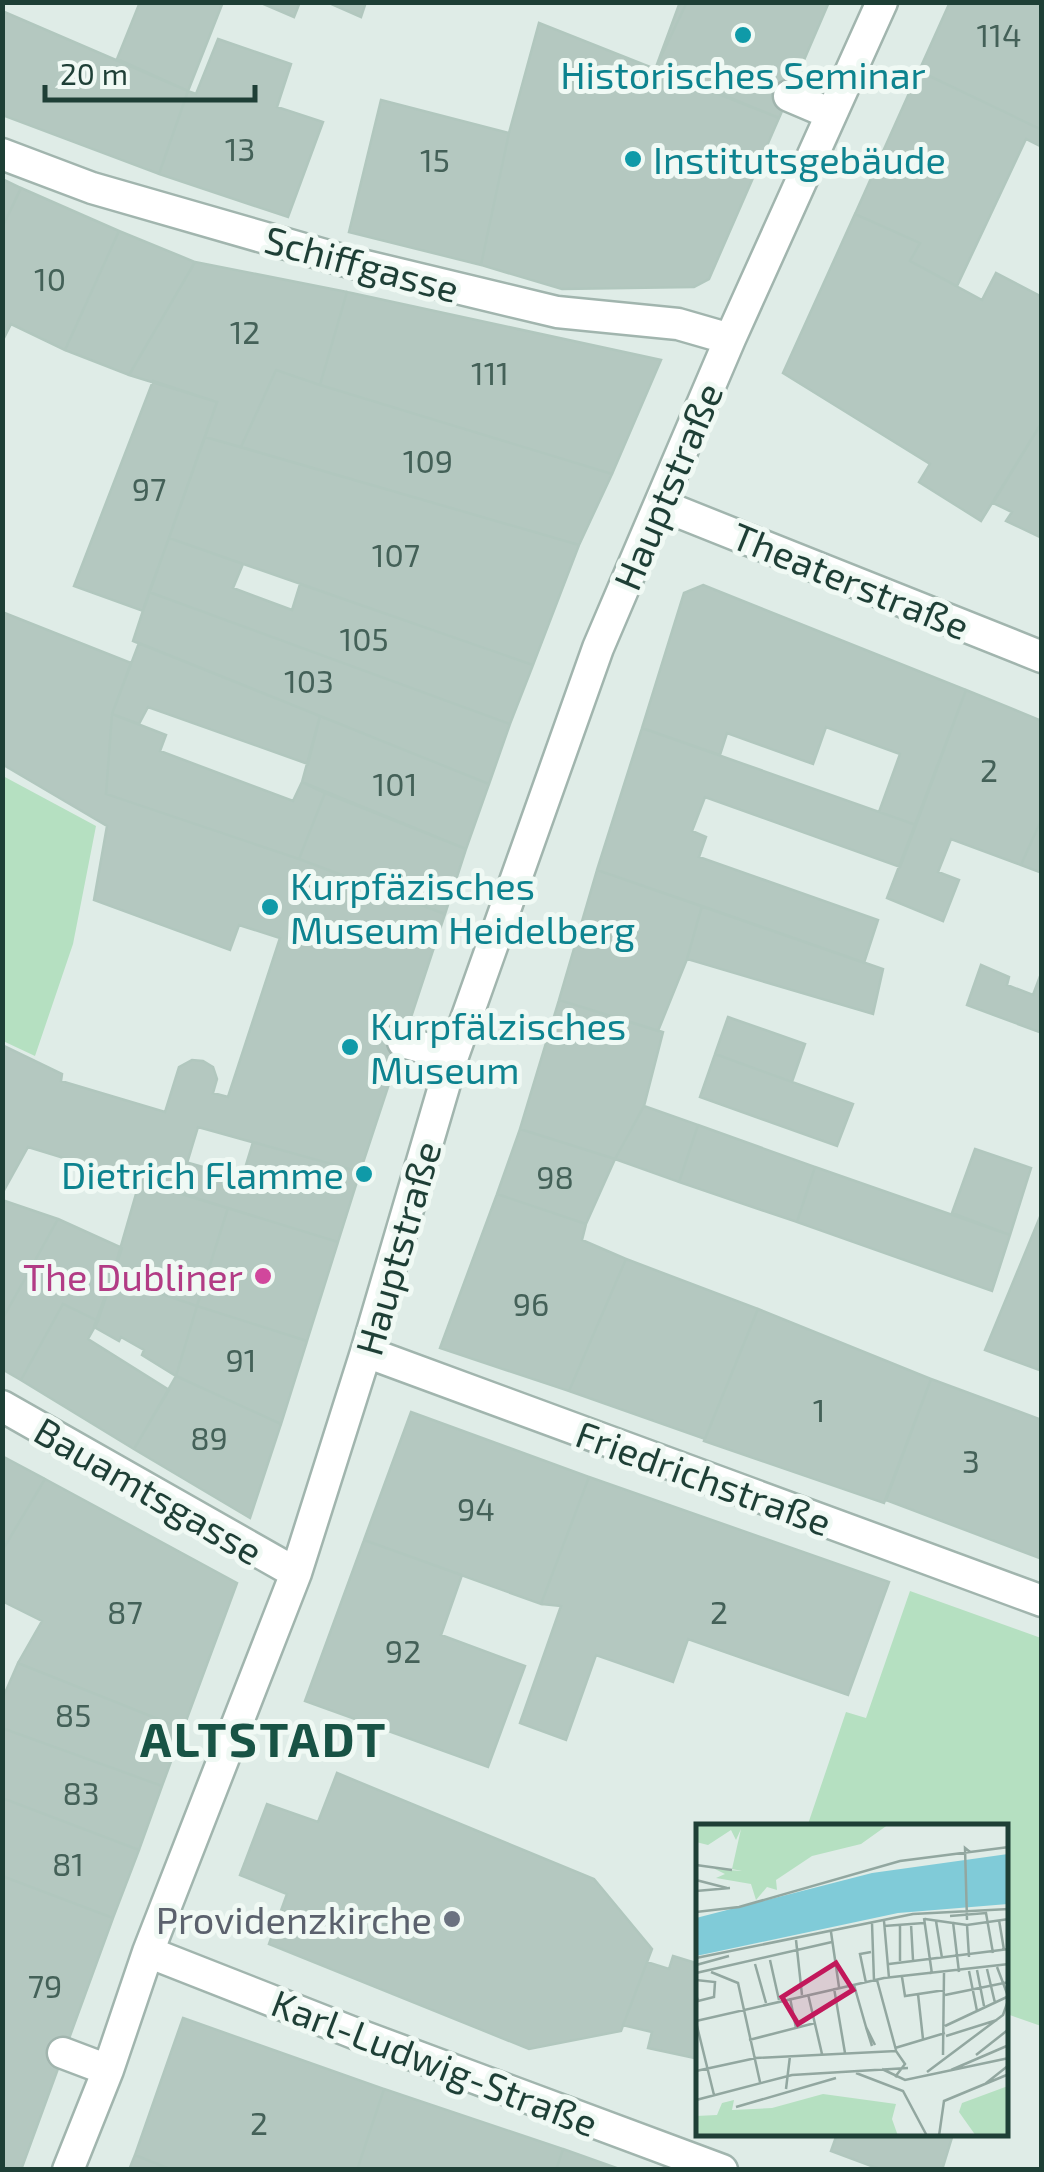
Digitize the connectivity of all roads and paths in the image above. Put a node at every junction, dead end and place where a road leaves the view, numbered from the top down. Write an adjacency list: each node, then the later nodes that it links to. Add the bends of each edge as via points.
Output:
1 (882, 2): 3 (street, Hauptstraße)
2 (789, 96): 3 (street)
3 (830, 113): 5 (street, Hauptstraße)
4 (2, 154): 5 (street, Schiffgasse, via 92,188 348,262 556,312 678,324)
5 (730, 338): 6 (street, Hauptstraße)
6 (660, 505): 7 (street, Theaterstraße); 9 (street, Hauptstraße, via 598,648)
7 (1042, 657)
8 (402, 1042): 9 (street)
9 (453, 1056): 10 (street, Hauptstraße)
10 (366, 1352): 12 (street, Hauptstraße); 13 (street, Friedrichstraße)
11 (2, 1406): 12 (street, Bauamtsgasse)
12 (296, 1573): 14 (street, Hauptstraße)
13 (1042, 1600)
14 (148, 1952): 16 (street, Hauptstraße); 18 (street, Karl-Ludwig-Straße)
15 (63, 2053): 16 (street)
16 (108, 2070): 17 (street, Hauptstraße)
17 (68, 2170)
18 (722, 2170)

